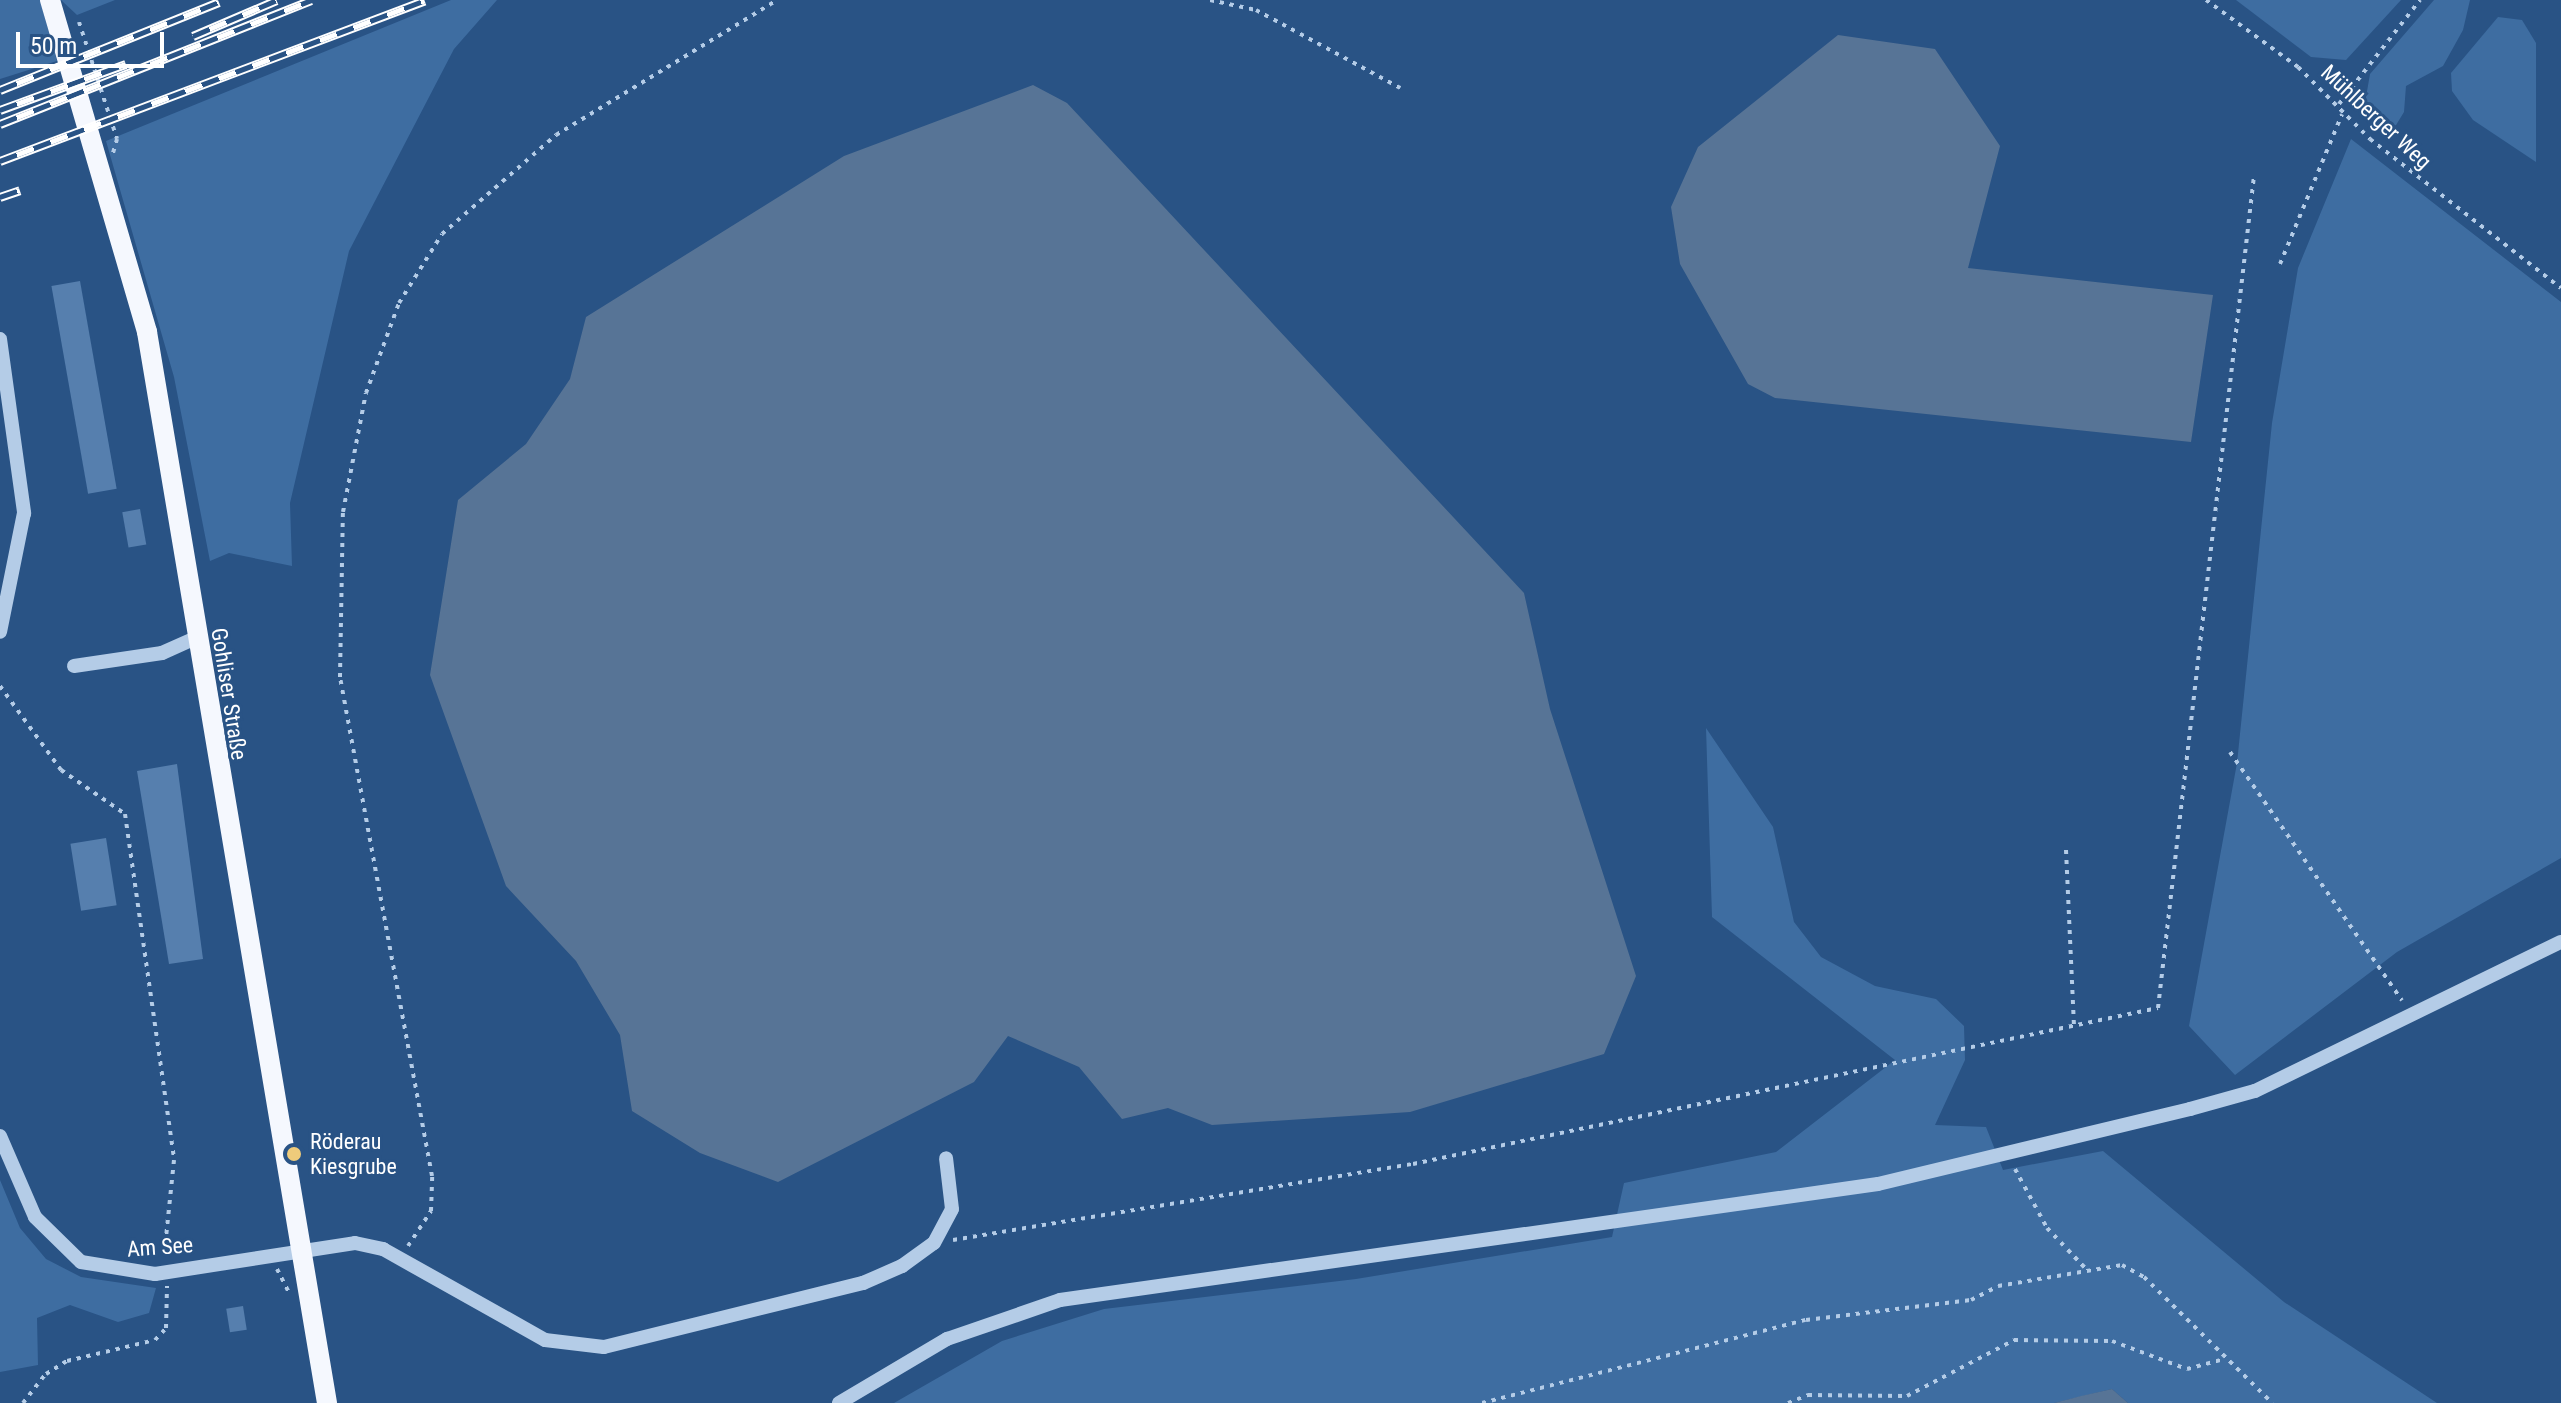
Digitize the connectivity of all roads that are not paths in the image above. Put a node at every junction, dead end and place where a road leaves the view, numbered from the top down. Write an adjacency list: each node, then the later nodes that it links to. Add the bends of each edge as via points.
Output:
1 (50, 0): 4 (main road, Gohliser Straße, via 147,332)
2 (0, 339): 3 (street, via 24,513)
3 (0, 632)
4 (196, 638): 5 (street, via 162,653); 9 (main road, Gohliser Straße)
5 (74, 666)
6 (2561, 942): 11 (street, via 2255,1091 2010,1155 1757,1204 1060,1300 947,1339)
7 (0, 1136): 9 (street, Am See, via 35,1217 81,1262 128,1274 165,1272)
8 (946, 1158): 9 (street, Am See, via 952,1209 934,1243 863,1283 604,1347 545,1340 400,1258 355,1243)
9 (300, 1249): 10 (main road, Gohliser Straße)
10 (327, 1403)
11 (839, 1403)

